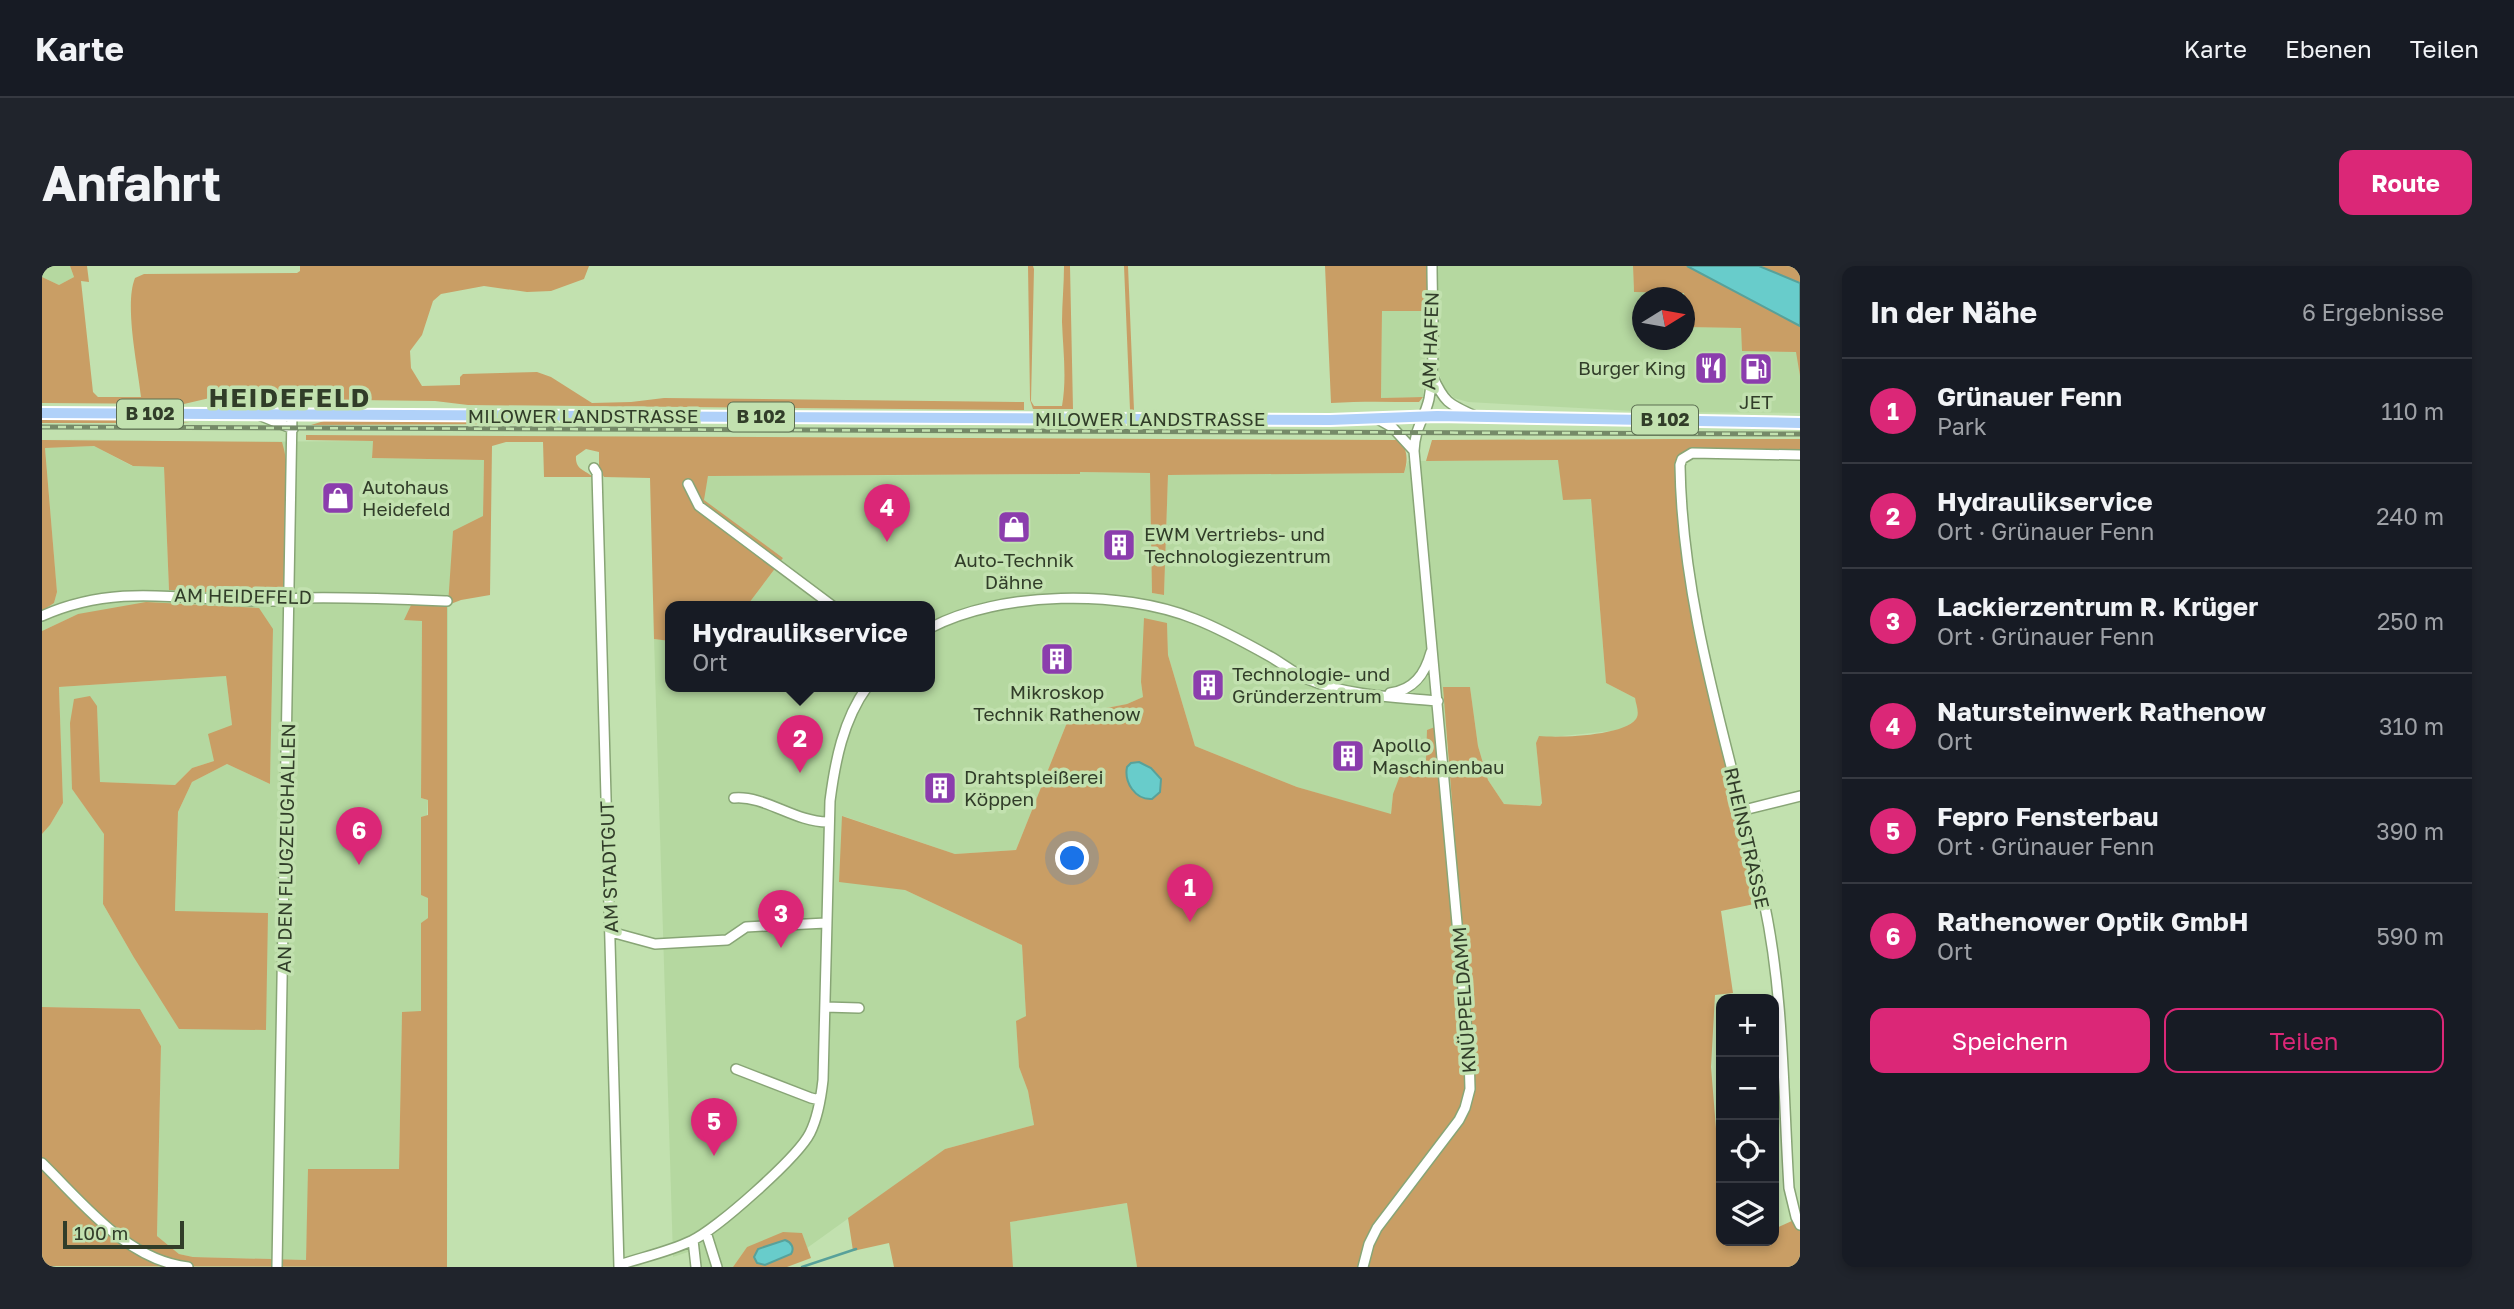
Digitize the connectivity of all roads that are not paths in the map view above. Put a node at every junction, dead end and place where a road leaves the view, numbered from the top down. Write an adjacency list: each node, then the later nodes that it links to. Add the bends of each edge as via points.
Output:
1 (1432, 266): 2 (street, AM HAFEN)
2 (1431, 374): 6 (street, AM HAFEN); 8 (street, MILOWER LANDSTRASSE, via 1441,397)
3 (42, 413): 4 (main road, MILOWER LANDSTRASSE / B 102)
4 (258, 414): 5 (main road, MILOWER LANDSTRASSE / B 102); 10 (street)
5 (292, 414): 7 (main road, MILOWER LANDSTRASSE / B 102); 10 (street, AN DEN FLUGZEUGHALLEN)
6 (1422, 416): 7 (main road, MILOWER LANDSTRASSE / B 102); 8 (main road, MILOWER LANDSTRASSE / B 102); 11 (street, AM HAFEN, via 1414,433)
7 (1375, 417): 11 (street, via 1392,427)
8 (1477, 417): 9 (main road, MILOWER LANDSTRASSE / B 102)
9 (1800, 422)
10 (293, 429): 15 (street, AN DEN FLUGZEUGHALLEN)
11 (1414, 451): 20 (street, AM HAFEN)
12 (1800, 456): 26 (street, RHEINSTRASSE, via 1692,453 1680,465 1683,527 1699,630)
13 (594, 468): 29 (street, AM STADTGUT)
14 (688, 484): 17 (street, via 699,506)
15 (291, 598): 16 (street, AM HEIDEFELD); 18 (street, AM HEIDEFELD, via 139,594 95,599); 40 (street, AN DEN FLUGZEUGHALLEN)
16 (447, 601)
17 (826, 601)
18 (42, 616)
19 (935, 626): 22 (street, via 968,612 1022,602 1092,598 1136,602 1194,619 1307,679)
20 (1432, 645): 22 (street, via 1417,681 1395,692); 23 (street, KNÜPPELDAMM)
21 (864, 692): 27 (street, via 837,757)
22 (1374, 694): 23 (street)
23 (1438, 701): 43 (street, KNÜPPELDAMM, via 1469,1089 1459,1120 1377,1228)
24 (1800, 796): 26 (street)
25 (734, 798): 27 (street)
26 (1740, 811): 35 (street, RHEINSTRASSE, via 1773,954 1789,1188)
27 (827, 822): 28 (street)
28 (826, 923): 29 (street, via 746,927 727,940 655,944); 30 (street)
29 (611, 932): 38 (street, AM STADTGUT)
30 (825, 1007): 31 (street); 33 (street)
31 (859, 1008)
32 (736, 1069): 33 (street)
33 (820, 1100): 36 (street, via 814,1124 800,1146)
34 (42, 1163): 39 (street, via 129,1245 149,1258)
35 (1800, 1225)
36 (706, 1232): 37 (street); 42 (street)
37 (693, 1240): 38 (street); 41 (street)
38 (619, 1266)
39 (188, 1267)
40 (277, 1267)
41 (696, 1267)
42 (717, 1267)
43 (1363, 1267)

